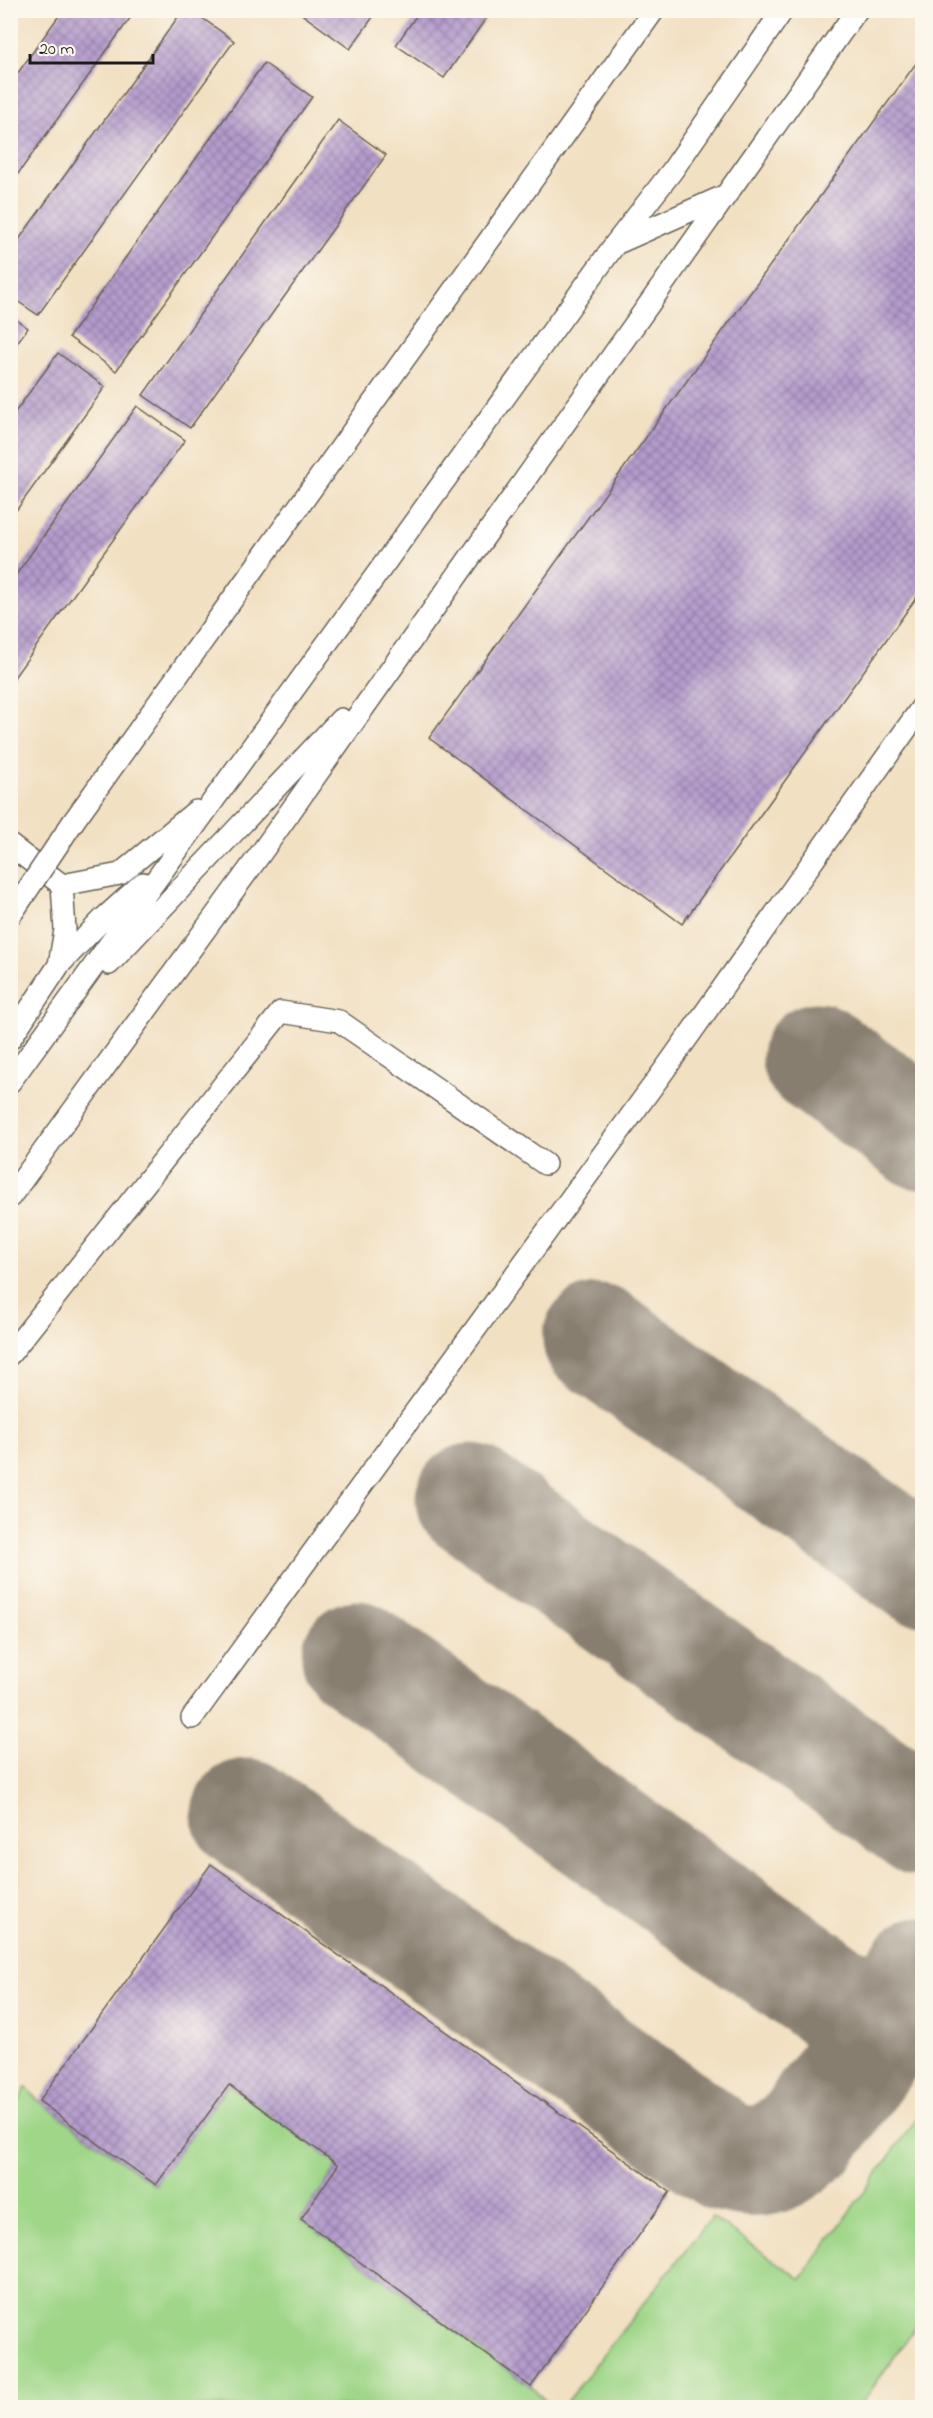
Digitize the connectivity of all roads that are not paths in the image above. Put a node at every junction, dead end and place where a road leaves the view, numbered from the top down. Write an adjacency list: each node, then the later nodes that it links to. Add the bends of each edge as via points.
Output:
1 (654, 10): 9 (lane)
2 (783, 10): 5 (lane, via 672,171)
3 (857, 10): 4 (lane)
4 (727, 194): 5 (lane); 6 (lane)
5 (616, 243): 8 (lane)
6 (390, 668): 16 (lane); 21 (lane, via 261,853)
7 (922, 708): 23 (lane, via 668,1065)
8 (223, 788): 11 (lane); 12 (lane, via 120,874)
9 (73, 822): 13 (lane, bridge); 14 (lane, bridge)
10 (10, 845): 12 (lane)
11 (170, 858): 15 (lane, via 103,918); 16 (lane)
12 (62, 885): 15 (lane, via 65,930)
13 (10, 892)
14 (10, 916)
15 (59, 965): 17 (lane); 18 (lane)
16 (61, 1015): 19 (lane)
17 (10, 1016)
18 (10, 1039)
19 (10, 1082)
20 (545, 1164): 22 (lane, via 339,1021 282,1012)
21 (10, 1197)
22 (10, 1354)
23 (192, 1718)

